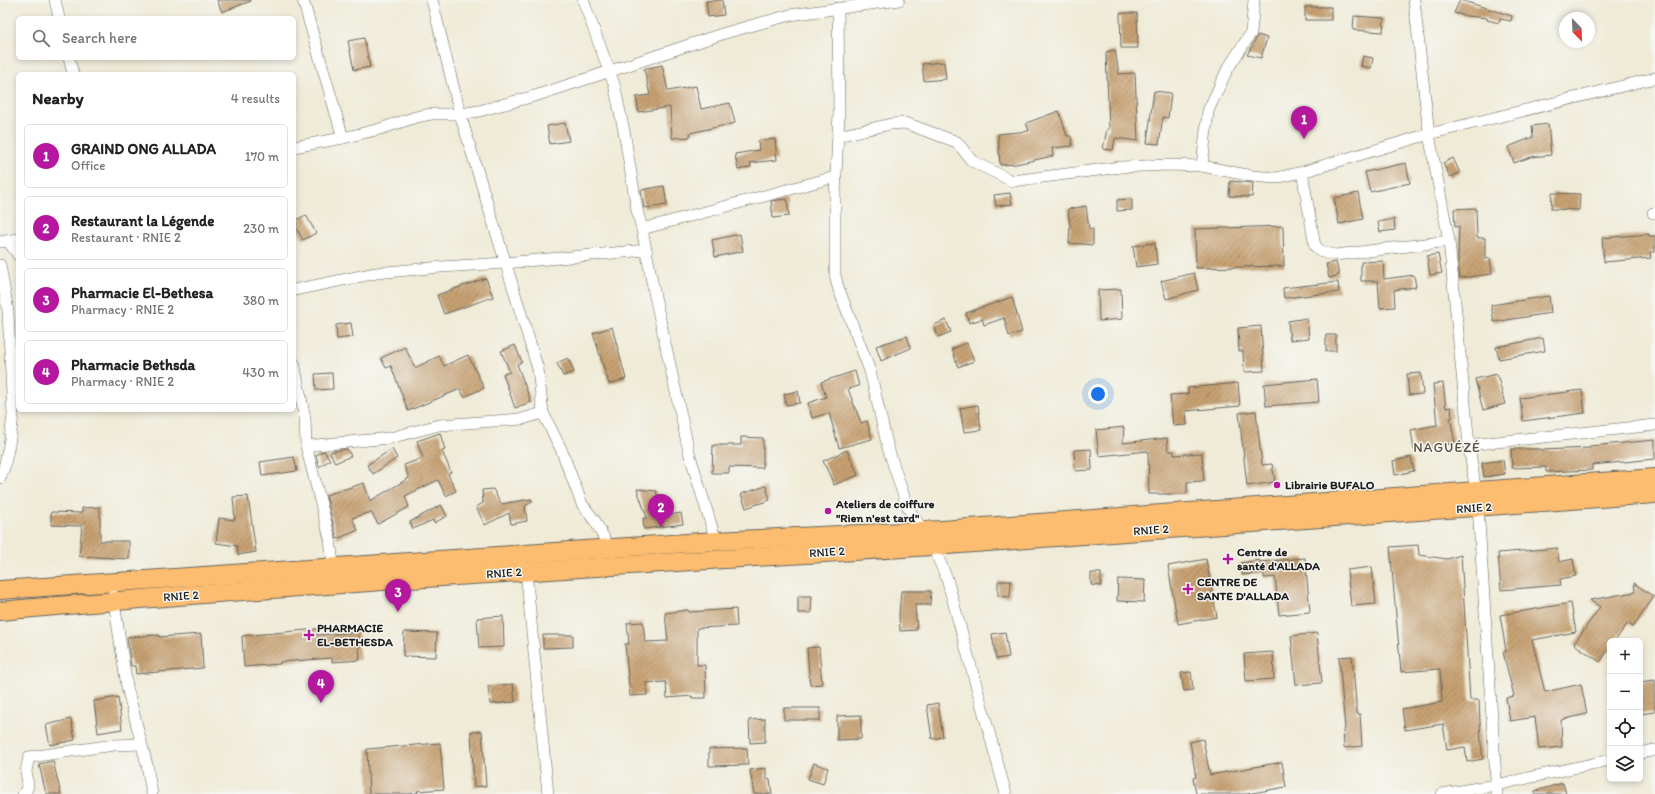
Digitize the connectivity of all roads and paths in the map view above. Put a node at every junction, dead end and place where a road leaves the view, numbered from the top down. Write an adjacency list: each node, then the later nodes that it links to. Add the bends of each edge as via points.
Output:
1 (55, 0): 9 (street)
2 (304, 0): 17 (street)
3 (432, 0): 14 (street)
4 (583, 0): 11 (street)
5 (899, 0): 8 (street)
6 (1254, 0): 19 (street, via 1251,33 1227,70 1208,111)
7 (1414, 0): 15 (street)
8 (838, 8): 11 (street, via 790,15); 16 (street)
9 (59, 16)
10 (70, 60): 12 (street)
11 (610, 70): 14 (street, via 538,95); 22 (street)
12 (72, 72)
13 (1655, 78): 15 (street)
14 (460, 114): 17 (street, via 416,116 380,129); 27 (street)
15 (1429, 134): 20 (street); 24 (street)
16 (838, 136): 19 (street, via 905,123 957,142 972,161 1012,181 1121,168); 21 (street)
17 (343, 138): 18 (street)
18 (296, 147)
19 (1202, 166): 20 (street, via 1258,177 1276,178)
20 (1302, 172): 24 (street, via 1315,246 1321,252 1336,255)
21 (835, 177): 22 (street); 39 (street, via 835,275 870,371 898,482 907,506)
22 (642, 229): 25 (street)
23 (8, 241): 26 (street)
24 (1449, 241): 33 (street)
25 (646, 250): 27 (street); 40 (street, via 690,452)
26 (16, 252)
27 (506, 263): 29 (street, via 376,273); 31 (street, via 538,369)
28 (0, 265): 35 (street, via 8,311 13,416 9,446)
29 (296, 290)
30 (297, 387): 34 (street, via 305,418)
31 (543, 413): 34 (street, via 522,419 439,424 390,438); 41 (street, via 561,449 582,504)
32 (1655, 425): 33 (street)
33 (1469, 445): 38 (street)
34 (306, 446): 43 (street, via 330,539)
35 (0, 478)
36 (1655, 478): 38 (highway, RNIE 2 / RNIE 2)
37 (1655, 494): 38 (highway, RNIE 2 / RNIE 2)
38 (1477, 500): 39 (highway, RNIE 2 / RNIE 2); 52 (street)
39 (929, 538): 40 (highway, RNIE 2 / RNIE 2); 42 (highway, RNIE 2 / RNIE 2); 56 (street, via 947,579)
40 (716, 541): 41 (highway, RNIE 2 / RNIE 2)
41 (610, 548): 43 (highway, RNIE 2 / RNIE 2)
42 (526, 571): 43 (highway, RNIE 2 / RNIE 2); 55 (street)
43 (334, 576): 44 (highway, RNIE 2 / RNIE 2); 46 (highway, RNIE 2 / RNIE 2)
44 (111, 583): 45 (highway, RNIE 2 / RNIE 2); 46 (street)
45 (0, 590)
46 (113, 600): 47 (highway, RNIE 2 / RNIE 2); 48 (street, via 126,687)
47 (0, 611)
48 (141, 744): 53 (street, via 114,745 29,757 26,771 28,786); 54 (street)
49 (1655, 750): 50 (street)
50 (1643, 752)
51 (1607, 761): 52 (street)
52 (1497, 789): 57 (street)
53 (23, 794)
54 (152, 794)
55 (548, 794)
56 (1006, 794)
57 (1442, 794)

